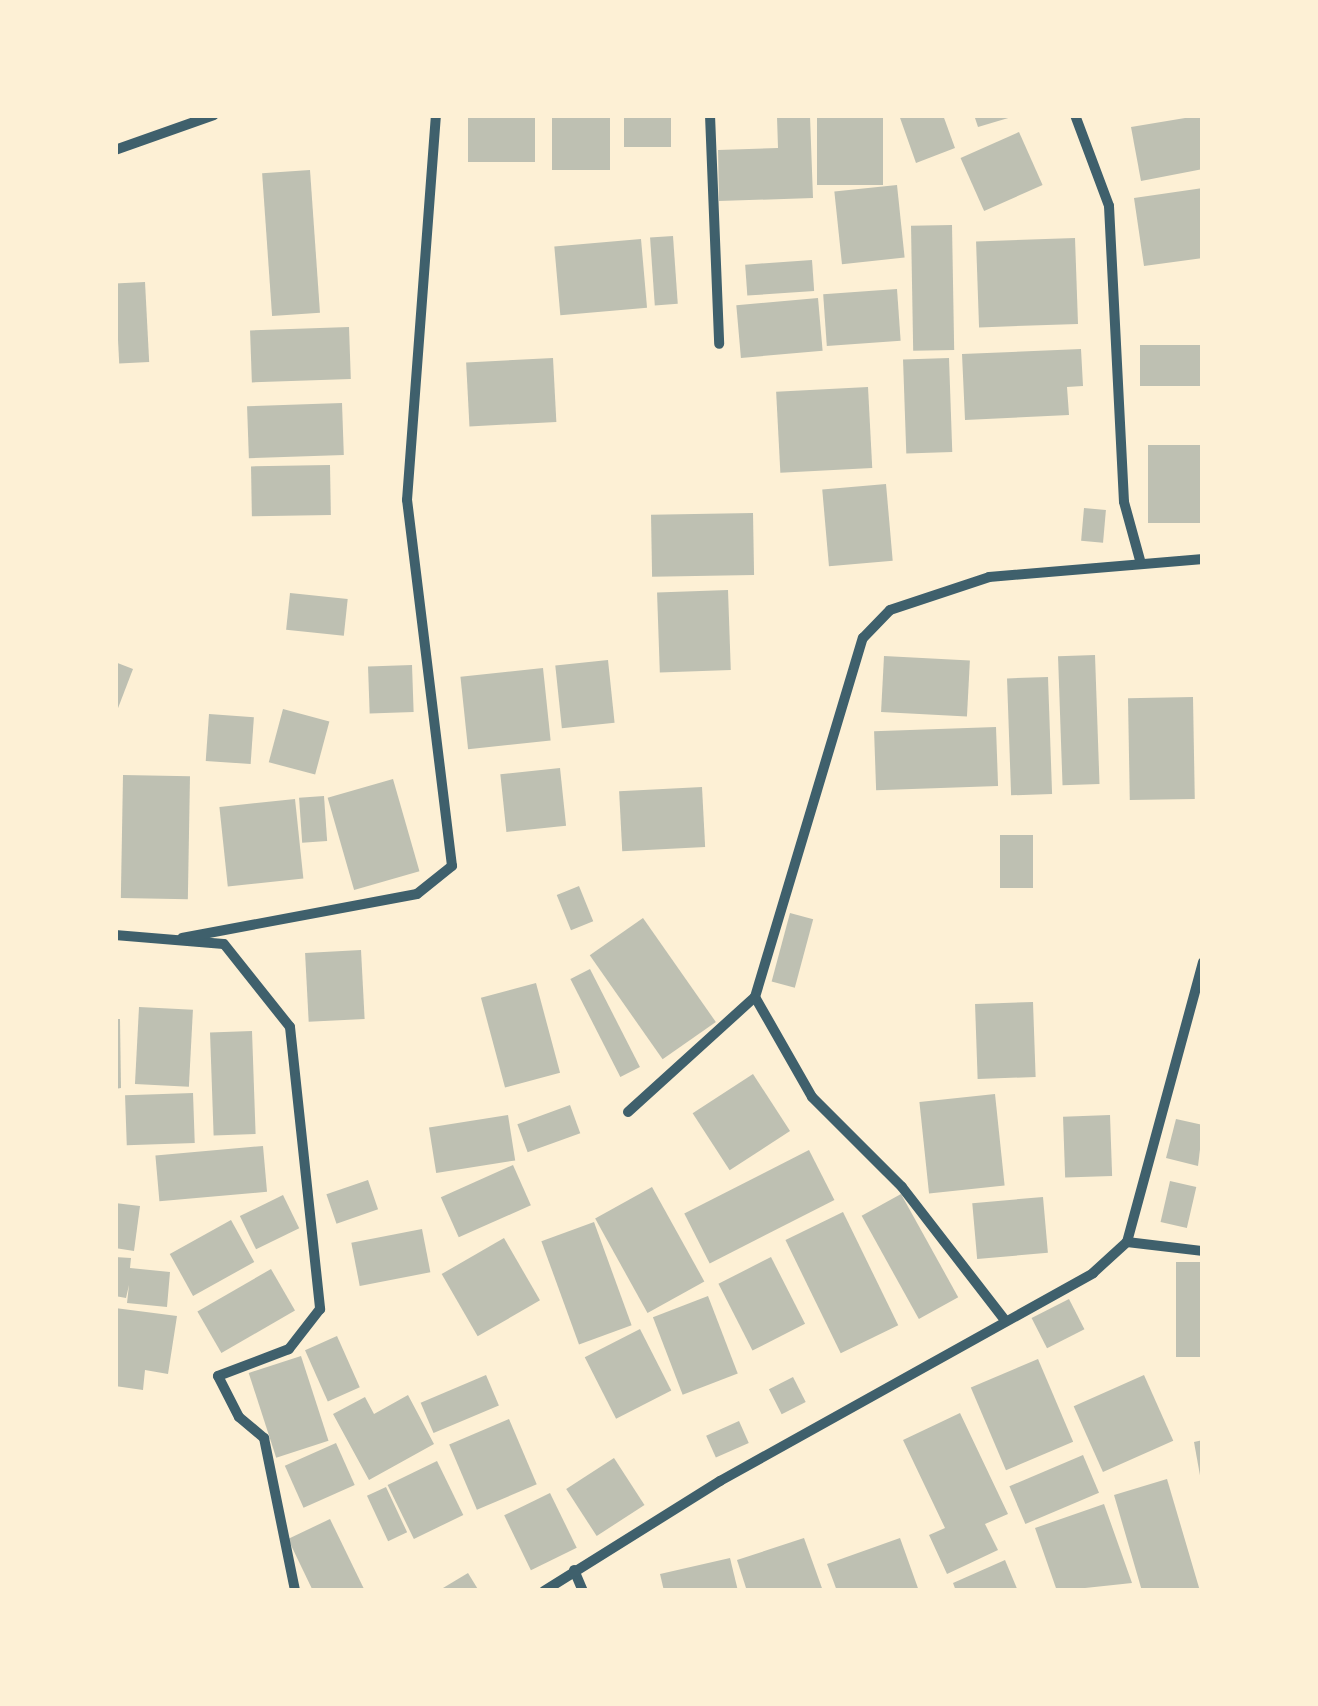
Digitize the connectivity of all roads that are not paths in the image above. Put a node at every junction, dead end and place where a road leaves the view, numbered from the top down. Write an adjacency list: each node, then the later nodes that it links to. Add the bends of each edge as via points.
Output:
1 (214, 115): 5 (street)
2 (436, 115): 10 (street, via 407,500 452,866 417,894)
3 (710, 115): 6 (street)
4 (1075, 115): 8 (street, via 1109,206 1124,502)
5 (115, 150)
6 (718, 344)
7 (1203, 558): 8 (street)
8 (1140, 560): 12 (street, via 934,589 890,610 863,638)
9 (115, 936): 10 (street)
10 (182, 938): 18 (street, via 239,954 273,995 293,1042 320,1309 289,1349 218,1376 239,1417 264,1438)
11 (1203, 962): 14 (street)
12 (755, 997): 13 (street); 16 (street, via 812,1097 902,1188)
13 (628, 1112)
14 (1127, 1242): 15 (street); 16 (street, via 1094,1273)
15 (1203, 1251)
16 (1004, 1319): 17 (street)
17 (574, 1570): 19 (street); 20 (street)
18 (295, 1591)
19 (544, 1591)
20 (583, 1591)

